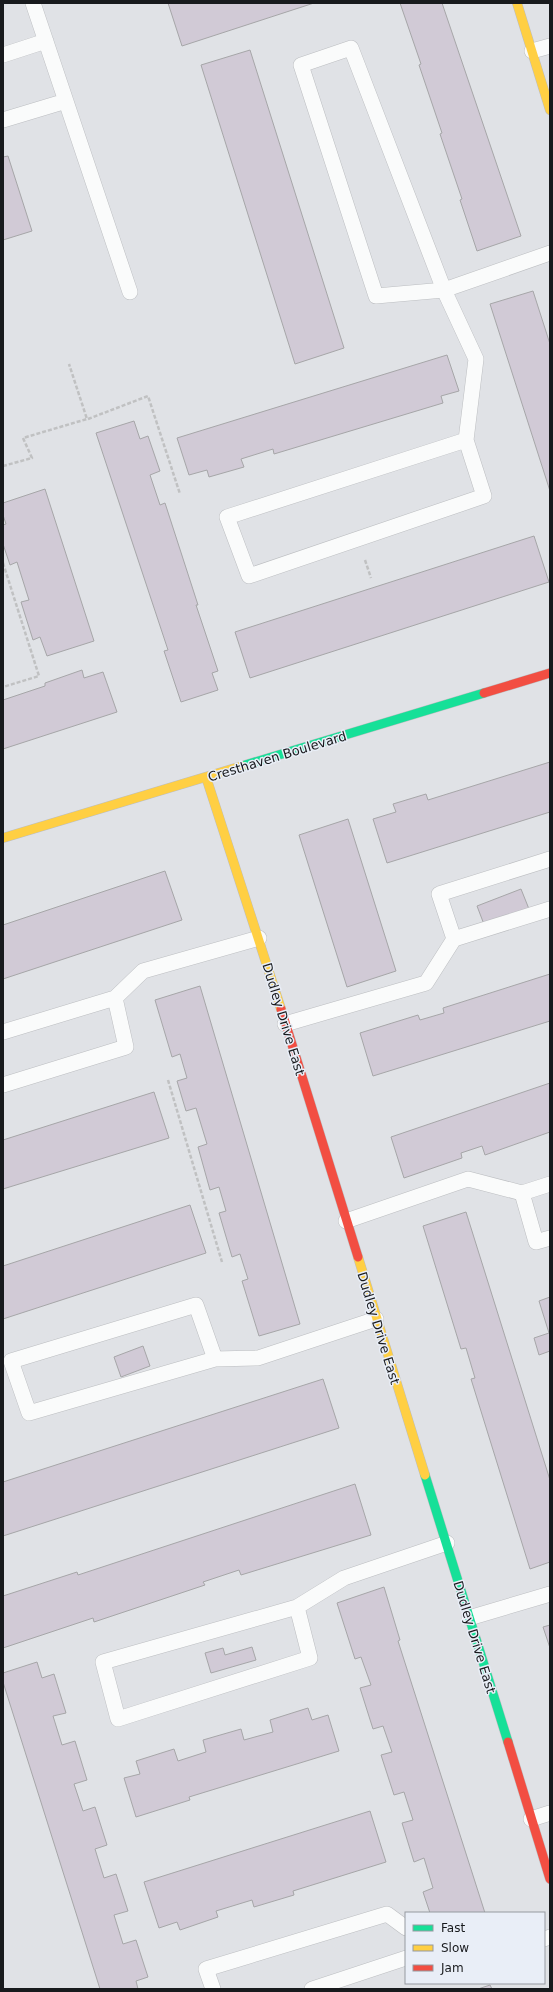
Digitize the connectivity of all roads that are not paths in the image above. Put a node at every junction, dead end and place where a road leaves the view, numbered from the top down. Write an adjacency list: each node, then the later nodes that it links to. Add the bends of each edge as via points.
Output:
1 (34, 3): 3 (lane)
2 (517, 3): 5 (street)
3 (46, 41): 6 (lane); 7 (lane)
4 (550, 46): 5 (lane)
5 (532, 51): 8 (street)
6 (3, 55)
7 (66, 101): 9 (lane); 12 (lane)
8 (550, 110)
9 (3, 120)
10 (550, 253): 11 (lane)
11 (444, 290): 11 (lane, via 351,48 301,65 376,296); 13 (lane, via 476,359)
12 (130, 292)
13 (466, 440): 13 (lane, via 227,517 249,576 484,496)
14 (550, 672): 15 (street, Cresthaven Boulevard)
15 (206, 778): 16 (street, Cresthaven Boulevard); 19 (street, Dudley Drive East)
16 (3, 838)
17 (550, 859): 20 (lane, via 439,894)
18 (550, 909): 20 (lane)
19 (259, 938): 21 (lane, via 143,971); 22 (street, Dudley Drive East)
20 (454, 939): 22 (lane, via 426,983)
21 (115, 998): 23 (lane); 24 (lane, via 126,1047)
22 (285, 1024): 27 (street, Dudley Drive East)
23 (3, 1032)
24 (3, 1085)
25 (550, 1184): 26 (lane)
26 (522, 1193): 27 (lane, via 468,1179); 28 (lane, via 536,1242)
27 (346, 1221): 29 (street, Dudley Drive East)
28 (550, 1238)
29 (376, 1318): 30 (lane, via 258,1358); 31 (street, Dudley Drive East)
30 (215, 1359): 30 (lane, via 196,1305 11,1361 29,1413)
31 (447, 1543): 33 (lane, via 344,1578); 34 (street, Dudley Drive East)
32 (550, 1594): 34 (lane)
33 (297, 1607): 33 (lane, via 103,1662 118,1719 310,1658)
34 (469, 1618): 36 (street, Dudley Drive East)
35 (550, 1814): 36 (lane)
36 (531, 1819): 37 (street, Dudley Drive East)
37 (550, 1879)
38 (405, 1927): 40 (lane, via 387,1914 206,1970)
39 (405, 1958): 41 (lane)
40 (213, 1989)
41 (312, 1989)

